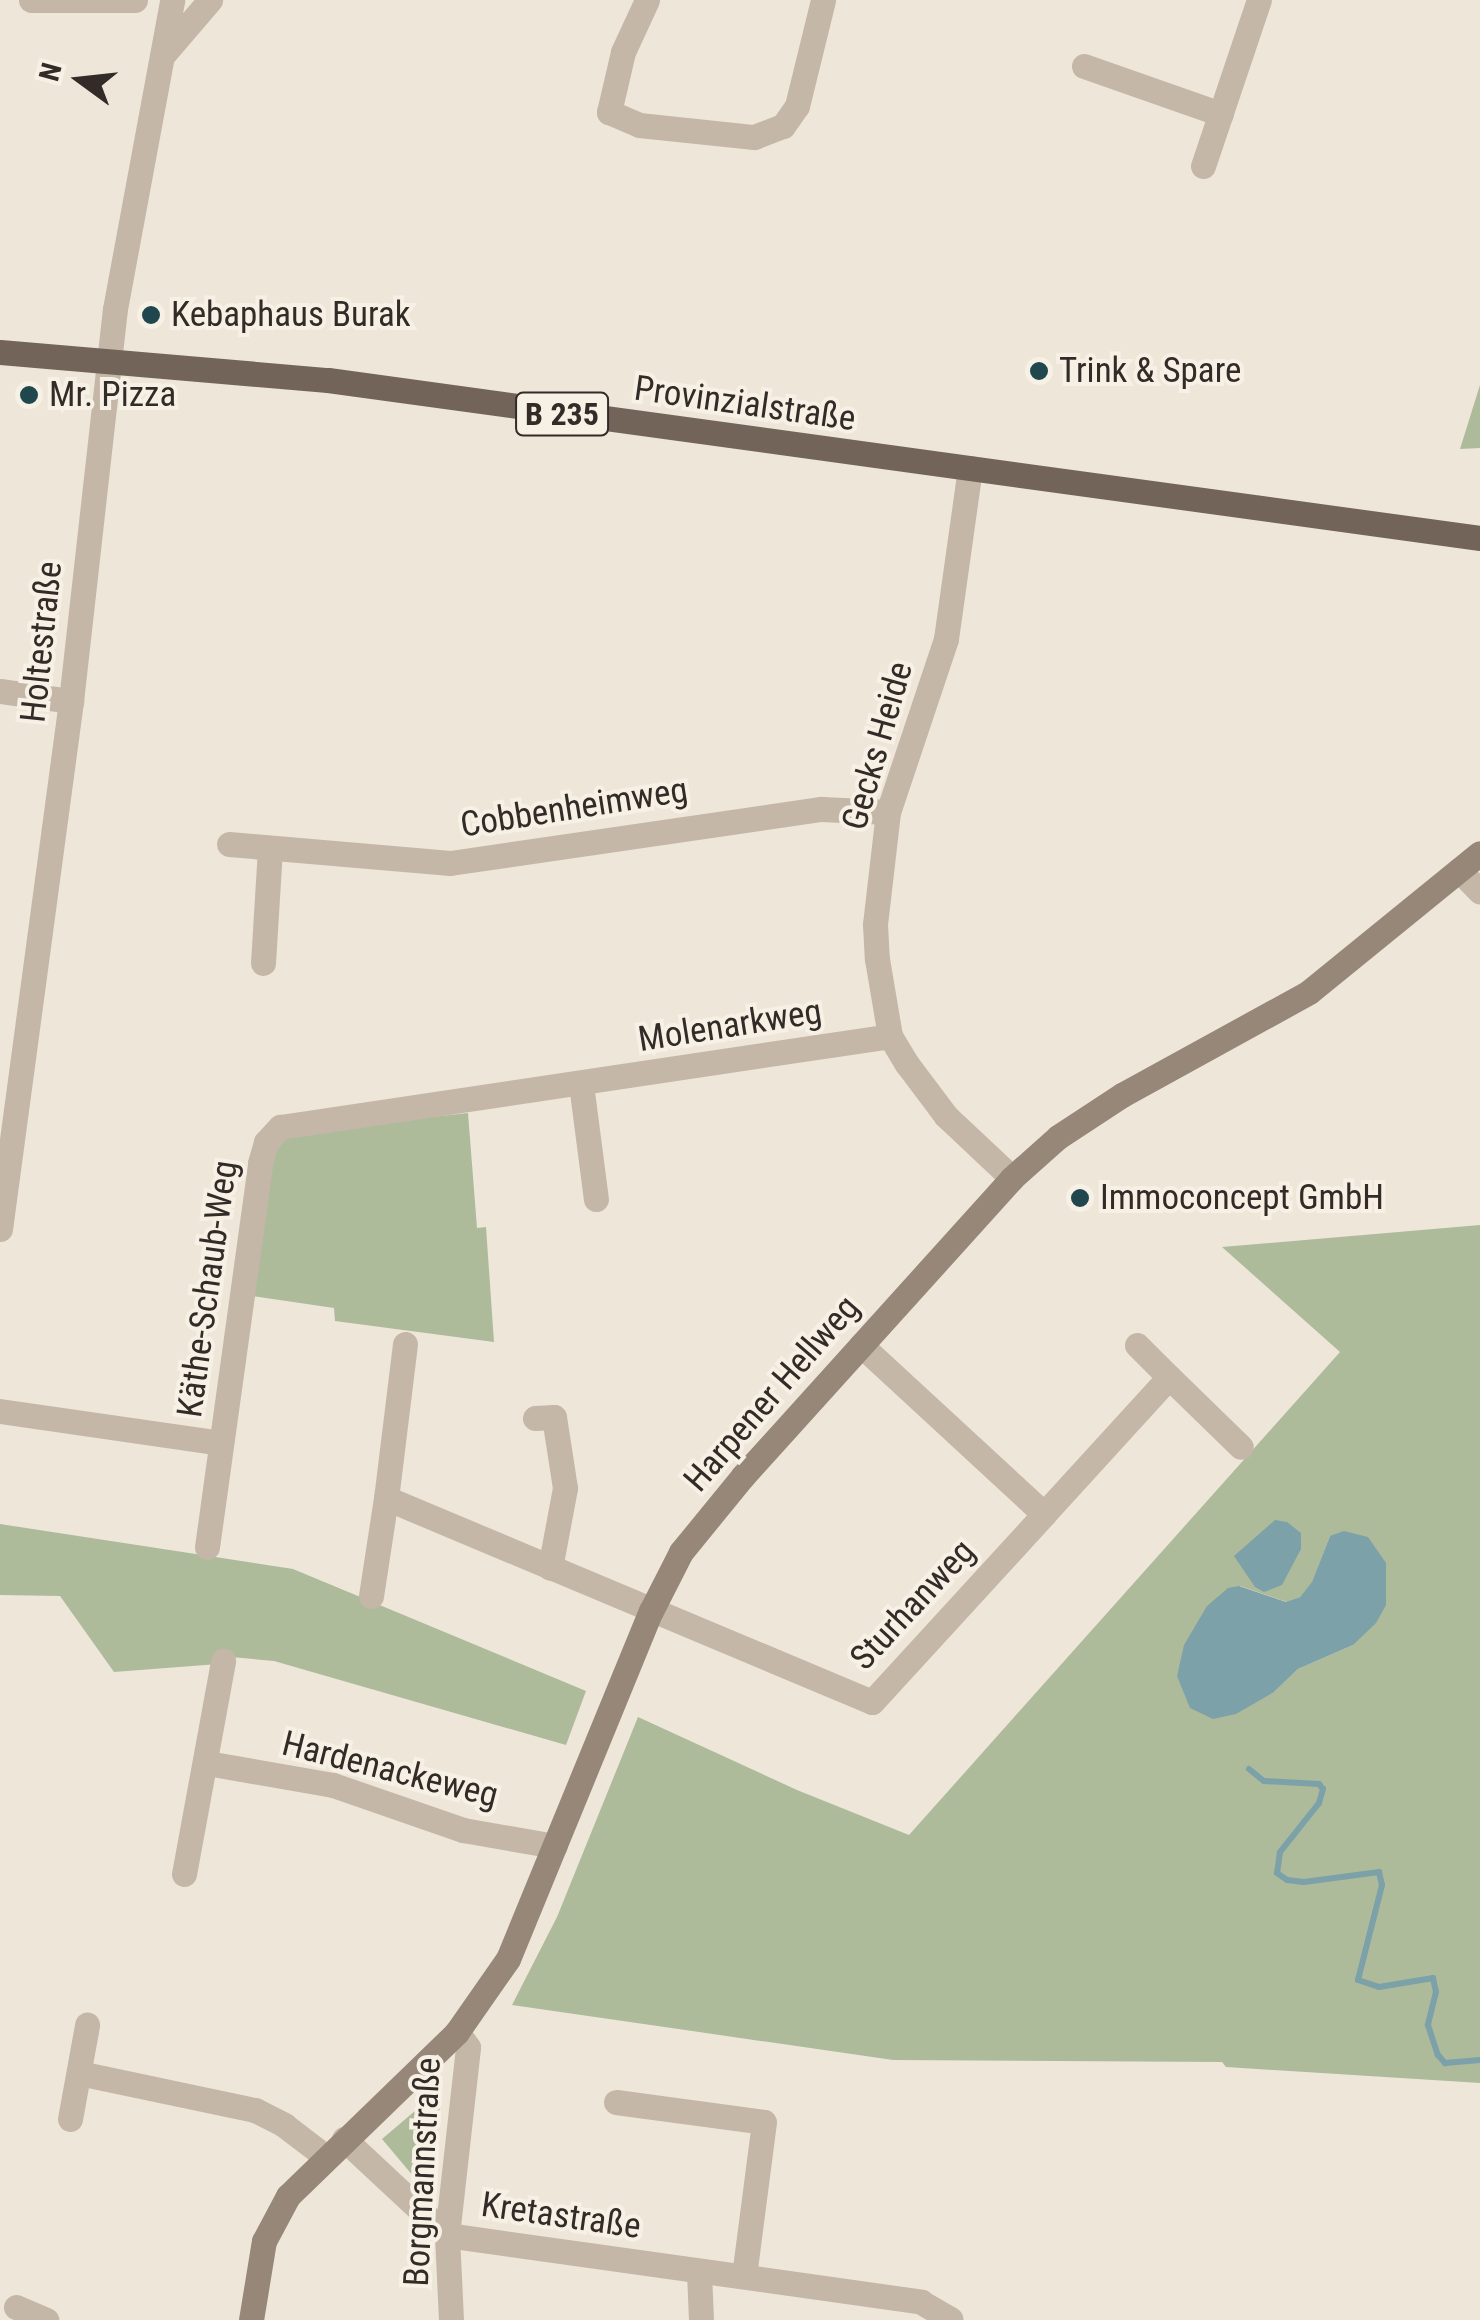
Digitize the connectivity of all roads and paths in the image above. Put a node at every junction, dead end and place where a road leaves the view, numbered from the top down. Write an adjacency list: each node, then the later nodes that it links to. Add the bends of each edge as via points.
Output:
1 (31, 0): 2 (street)
2 (135, 0)
3 (172, 0): 8 (street, Holtestraße)
4 (210, 0): 8 (street)
5 (646, 0): 6 (street, via 623,52 609,112 639,125 754,137 783,126 797,106)
6 (824, 0)
7 (1259, 0): 10 (street)
8 (162, 56): 13 (street, Holtestraße)
9 (1084, 66): 10 (street)
10 (1220, 114): 11 (street)
11 (1203, 166)
12 (0, 352): 13 (main road, Provinzialstraße / B 235)
13 (110, 358): 14 (main road, Provinzialstraße / B 235, via 332,381); 17 (street, Holtestraße)
14 (970, 468): 15 (main road, Provinzialstraße / B 235); 18 (street, Gecks Heide, via 946,639)
15 (1480, 538)
16 (0, 691): 17 (street)
17 (72, 702): 30 (street, Holtestraße)
18 (888, 812): 20 (street, Cobbenheimweg, via 821,810 726,821 450,863); 25 (street, Gecks Heide, via 876,924)
19 (228, 844): 20 (street, Cobbenheimweg)
20 (270, 848): 24 (street)
21 (1480, 853): 22 (street, Harpener Hellweg)
22 (1459, 870): 23 (street); 28 (street, Harpener Hellweg, via 1309,992 1122,1095 1058,1137)
23 (1480, 892)
24 (262, 963)
25 (890, 1036): 26 (street, Molenarkweg); 28 (street, Gecks Heide, via 946,1116)
26 (581, 1084): 27 (street, Molenarkweg); 29 (street)
27 (435, 1102): 37 (street, Käthe-Schaub-Weg, via 300,1121 266,1142)
28 (1012, 1178): 32 (street, Harpener Hellweg)
29 (596, 1199)
30 (0, 1229)
31 (405, 1344): 39 (street)
32 (861, 1344): 40 (street); 44 (street, Harpener Hellweg, via 681,1552)
33 (1137, 1345): 34 (street)
34 (1169, 1377): 38 (street); 40 (street, Sturhanweg)
35 (0, 1411): 37 (street, Käthe-Schaub-Weg)
36 (536, 1418): 42 (street, via 554,1417 566,1488)
37 (221, 1443): 41 (street, Käthe-Schaub-Weg)
38 (1241, 1447)
39 (386, 1498): 42 (street); 43 (street)
40 (1044, 1514): 44 (street, Sturhanweg, via 872,1702)
41 (207, 1547)
42 (550, 1568): 44 (street)
43 (372, 1596)
44 (652, 1611): 47 (street, Harpener Hellweg)
45 (223, 1661): 46 (street)
46 (207, 1763): 47 (street, Hardenackeweg, via 333,1785 444,1825); 48 (street)
47 (555, 1846): 50 (street, Harpener Hellweg, via 508,1959)
48 (184, 1874)
49 (87, 2025): 51 (street)
50 (458, 2032): 54 (street, Harpener Hellweg); 55 (street, Borgmannstraße, via 468,2047)
51 (79, 2072): 53 (street); 54 (street, via 255,2110)
52 (616, 2102): 57 (street, via 764,2122)
53 (70, 2119)
54 (335, 2148): 55 (street, Kretastraße); 61 (street, Harpener Hellweg, via 275,2215)
55 (447, 2235): 56 (street, Kretastraße); 62 (street, Borgmannstraße)
56 (699, 2272): 57 (street, Kretastraße); 63 (street)
57 (744, 2276): 59 (street, Kretastraße, via 920,2302)
58 (16, 2308): 60 (street)
59 (950, 2319)
60 (46, 2320)
61 (251, 2320)
62 (451, 2320)
63 (701, 2320)

